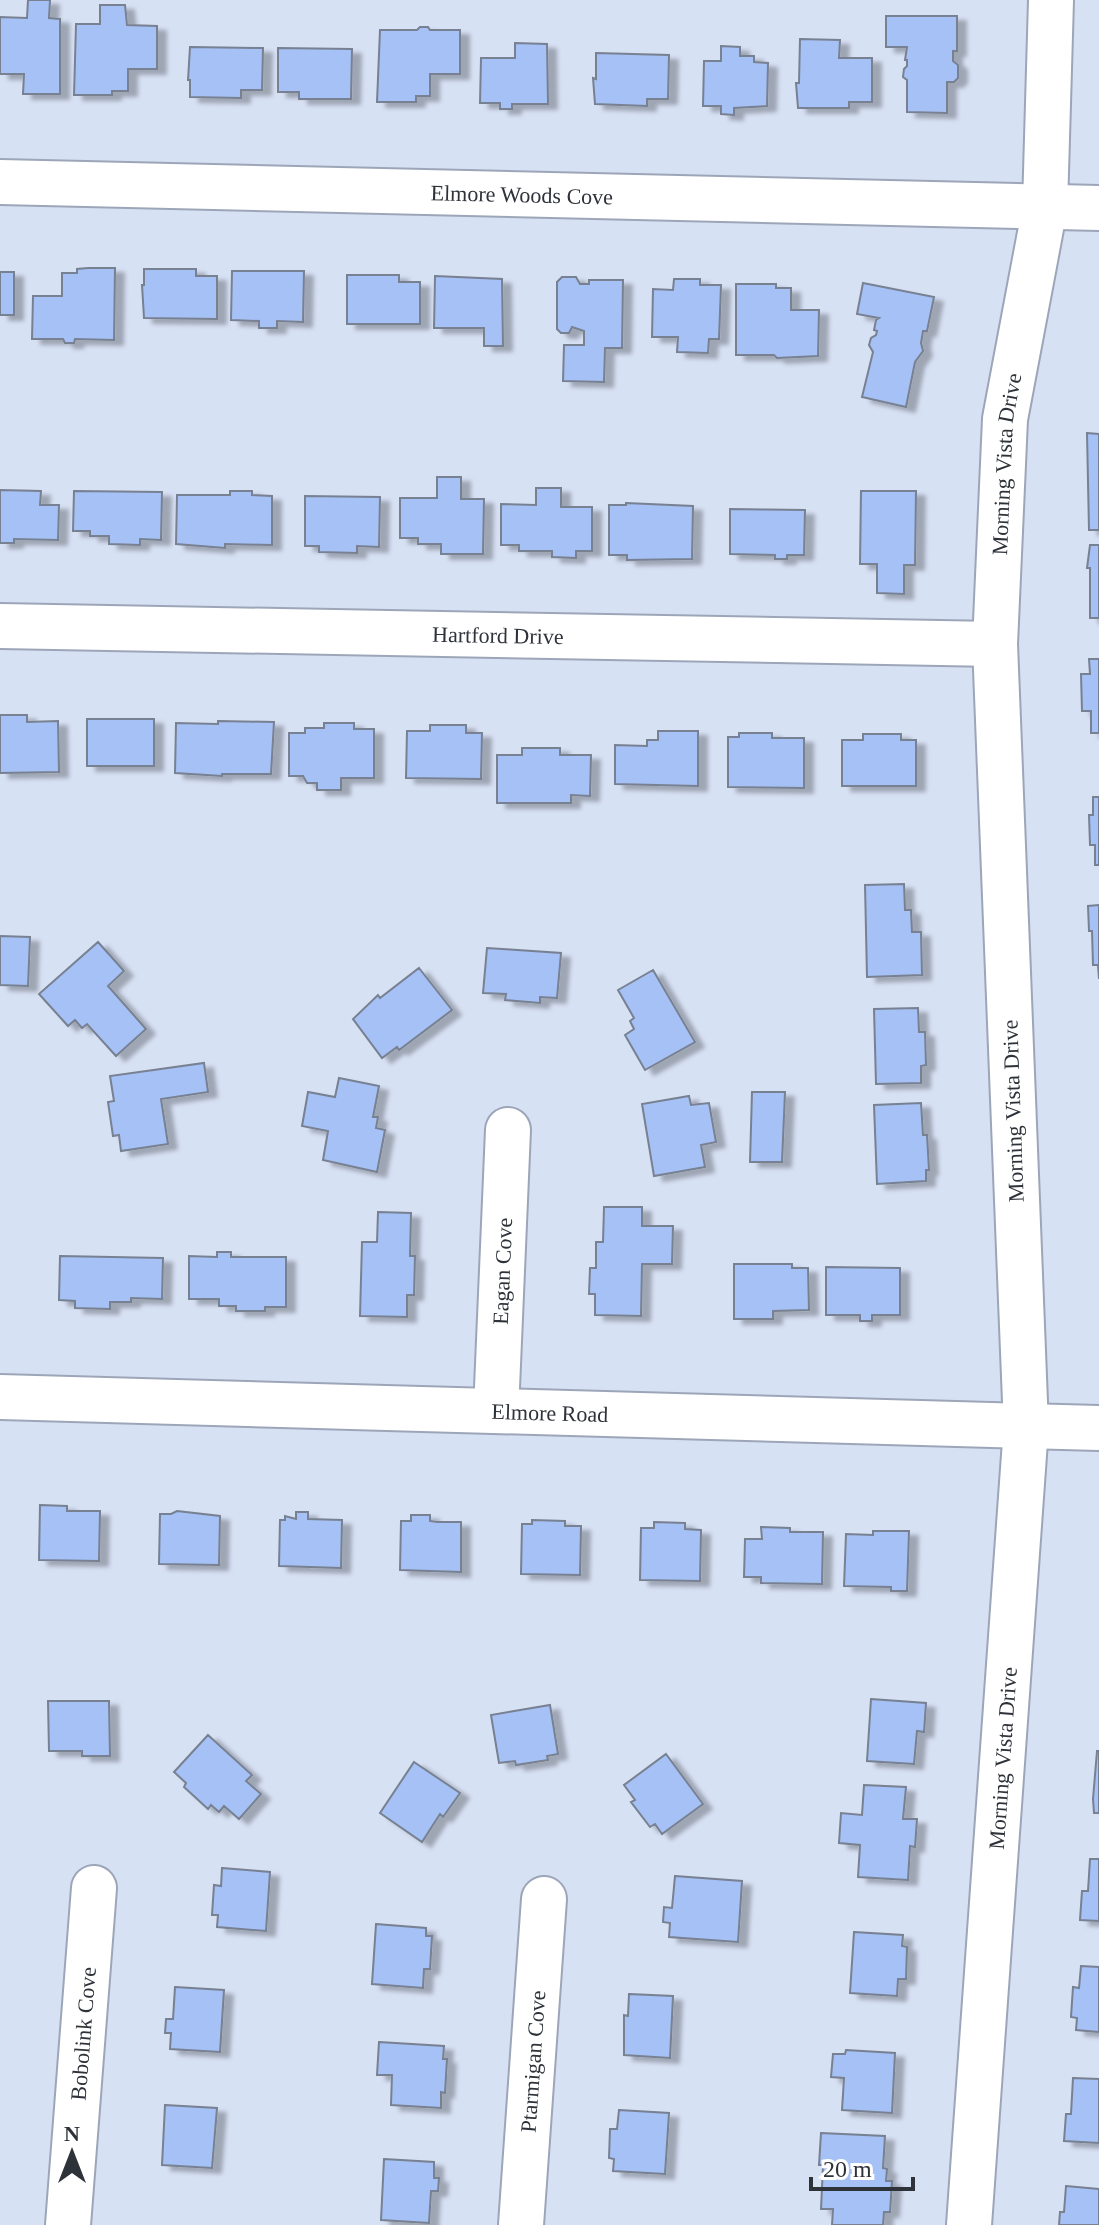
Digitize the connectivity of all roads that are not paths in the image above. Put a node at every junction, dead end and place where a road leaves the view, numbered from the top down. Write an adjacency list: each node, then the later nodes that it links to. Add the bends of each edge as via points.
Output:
1 (1051, 0): 3 (street, Morning Vista Drive)
2 (0, 182): 3 (street, Elmore Woods Cove)
3 (1045, 207): 4 (street, Elmore Woods Cove); 6 (street, Morning Vista Drive, via 1005,419)
4 (1099, 208)
5 (0, 626): 6 (street, Hartford Drive)
6 (995, 644): 10 (street, Morning Vista Drive)
7 (508, 1130): 9 (street, Eagan Cove)
8 (0, 1397): 9 (street, Elmore Road)
9 (496, 1411): 10 (street, Elmore Road)
10 (1026, 1427): 11 (street, Elmore Road); 16 (street, Morning Vista Drive)
11 (1099, 1428)
12 (94, 1888): 14 (street, Bobolink Cove)
13 (544, 1899): 15 (street, Ptarmigan Cove)
14 (68, 2225)
15 (521, 2225)
16 (969, 2225)

